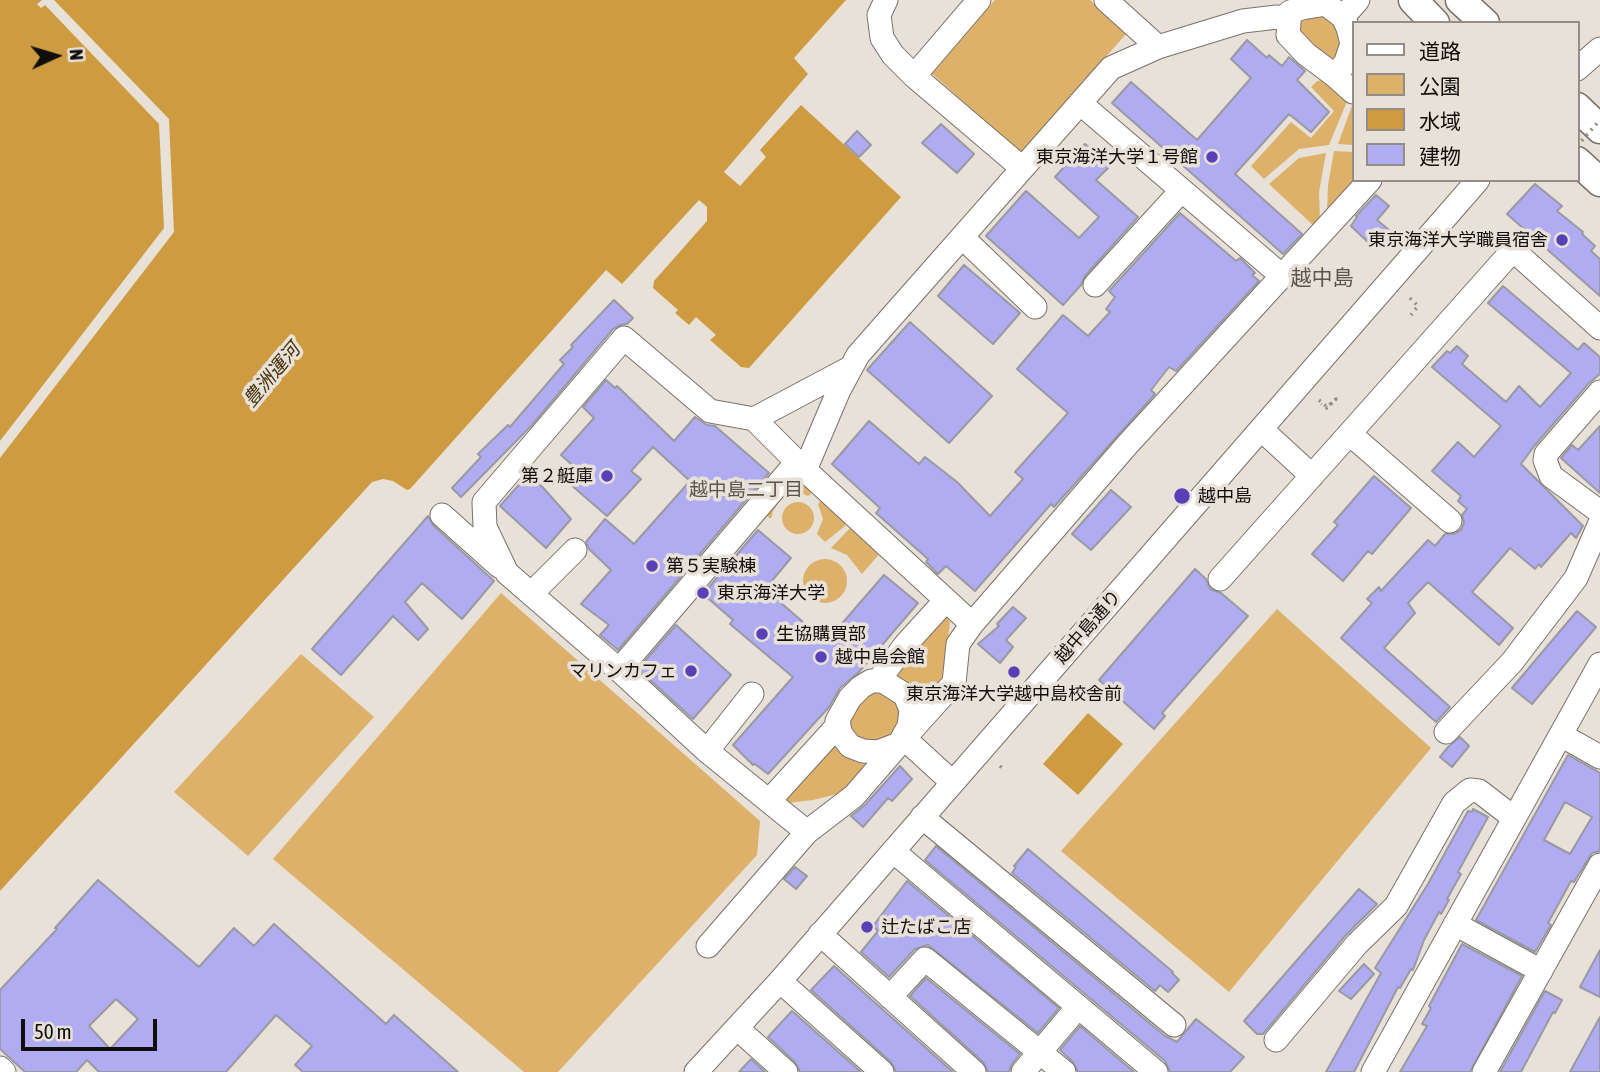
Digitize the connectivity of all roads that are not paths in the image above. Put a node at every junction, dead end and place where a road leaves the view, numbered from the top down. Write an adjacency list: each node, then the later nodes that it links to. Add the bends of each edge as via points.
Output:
1 (886, 0): 14 (street, via 878,15 882,38)
2 (979, 0): 14 (street)
3 (1106, 0): 10 (street)
4 (1413, 0): 8 (main road)
5 (1460, 0): 9 (main road)
6 (1350, 8): 7 (street, via 1302,8 1290,12); 13 (street, via 1352,44 1345,64)
7 (1289, 20): 10 (street, via 1243,21); 13 (street, via 1288,35)
8 (1434, 21)
9 (1483, 21)
10 (1158, 47): 16 (street, via 1111,68)
11 (1600, 49): 12 (street)
12 (1579, 67)
13 (1334, 75): 15 (street)
14 (914, 76): 20 (street)
15 (1352, 91)
16 (1080, 103): 20 (street); 24 (street)
17 (1579, 109): 18 (main road)
18 (1600, 129)
19 (1579, 163): 22 (main road)
20 (1022, 168): 25 (street)
21 (1368, 182): 26 (street)
22 (1600, 182)
23 (1467, 184): 33 (street, 越中島通り)
24 (1181, 191): 26 (street); 27 (street)
25 (962, 237): 28 (street); 30 (street)
26 (1282, 276): 46 (street)
27 (1095, 285)
28 (1035, 307)
29 (1600, 328): 34 (street, via 1513,250)
30 (850, 368): 32 (street); 35 (street)
31 (1600, 391): 37 (street, via 1545,460 1551,476)
32 (754, 419): 35 (street); 42 (street, via 710,411 624,338 484,502 485,527)
33 (1261, 429): 36 (street); 57 (street, 越中島通り)
34 (1350, 434): 36 (street); 39 (street)
35 (801, 466): 45 (street); 48 (street)
36 (1312, 476): 43 (street)
37 (1600, 512)
38 (442, 515): 42 (street)
39 (1450, 521)
40 (1600, 523): 52 (street, via 1576,578 1512,663)
41 (575, 550): 44 (street)
42 (507, 573): 44 (street)
43 (1220, 579)
44 (531, 594): 48 (street)
45 (946, 600): 46 (street); 49 (street)
46 (972, 624): 54 (street, via 958,644 954,683)
47 (1600, 664): 53 (street)
48 (619, 670): 55 (street)
49 (878, 681): 51 (street, via 854,694 837,720); 54 (street, via 905,695 911,710)
50 (752, 694): 55 (street)
51 (839, 724): 54 (street, via 850,746 863,751 878,752); 58 (street)
52 (1446, 732)
53 (1561, 735): 56 (street); 60 (street)
54 (902, 741): 57 (street); 61 (street, via 854,796)
55 (707, 751): 58 (street)
56 (1600, 757)
57 (953, 782): 59 (street, 越中島通り)
58 (769, 802): 61 (street)
59 (922, 817): 62 (street, 越中島通り); 72 (street)
60 (1514, 817): 65 (street); 74 (street, via 1479,791 1470,790 1454,803 1396,906 1357,944)
61 (807, 832): 67 (street)
62 (893, 851): 66 (street, 越中島通り); 71 (street)
63 (1600, 865): 64 (street)
64 (1592, 899): 68 (street)
65 (1455, 924): 68 (street); 85 (street)
66 (820, 934): 69 (street, 越中島通り); 70 (street)
67 (708, 946)
68 (1541, 971): 86 (street)
69 (780, 981): 73 (street, 越中島通り); 80 (street)
70 (890, 997): 75 (street, via 925,959); 81 (street)
71 (1079, 1007): 75 (street); 84 (street)
72 (1174, 1025)
73 (737, 1028): 78 (street, 越中島通り); 79 (street)
74 (1276, 1040)
75 (1040, 1052): 82 (street); 83 (street)
76 (0, 1068): 77 (street)
77 (4, 1072)
78 (696, 1072)
79 (786, 1072)
80 (882, 1072)
81 (974, 1072)
82 (1023, 1072)
83 (1064, 1072)
84 (1156, 1072)
85 (1373, 1072)
86 (1484, 1072)

